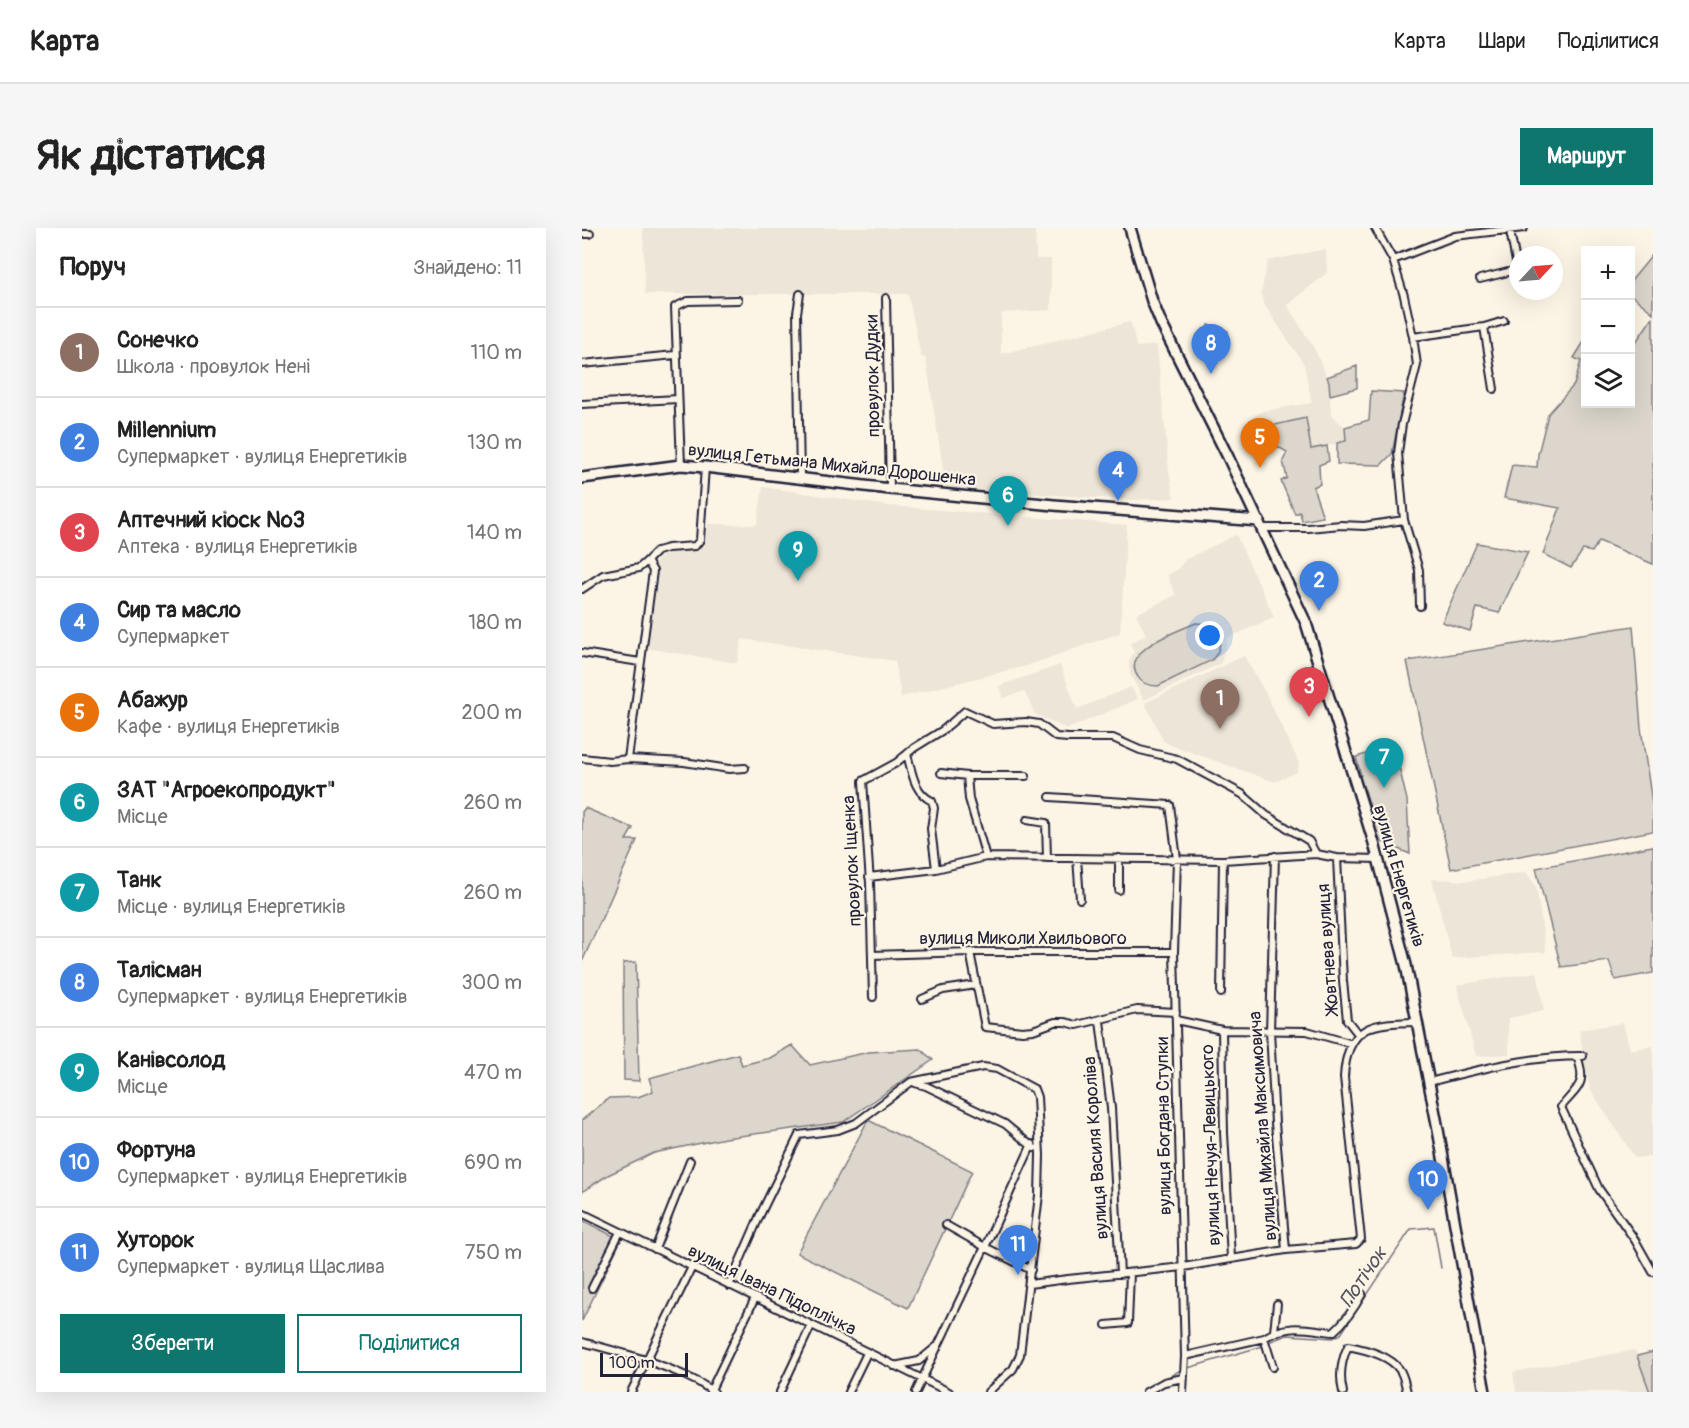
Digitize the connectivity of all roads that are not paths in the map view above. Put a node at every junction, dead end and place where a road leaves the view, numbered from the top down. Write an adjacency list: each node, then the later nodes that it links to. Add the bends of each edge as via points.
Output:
1 (1130, 228): 26 (main road, вулиця Енергетиків, via 1161,323)
2 (1375, 228): 7 (street)
3 (1524, 228): 4 (street)
4 (1510, 231): 7 (street, via 1455,236); 8 (street, via 1516,267 1512,272)
5 (582, 234): 6 (street)
6 (590, 234)
7 (1393, 260): 14 (street)
8 (1480, 279)
9 (800, 294): 22 (street)
10 (886, 298): 24 (street, провулок Дудки)
11 (738, 300): 15 (street, via 688,301 675,307)
12 (1504, 321): 13 (street)
13 (1484, 327): 14 (street); 17 (street)
14 (1413, 337): 25 (street, via 1417,365 1398,453)
15 (675, 355): 16 (street); 18 (street)
16 (582, 364)
17 (1494, 389)
18 (678, 399): 19 (street); 20 (street)
19 (582, 404)
20 (681, 465): 21 (main road, вулиця Гетьмана Михайла Дорошенка); 23 (main road, вулиця Гетьмана Михайла Дорошенка)
21 (705, 467): 22 (main road, вулиця Гетьмана Михайла Дорошенка); 27 (street, via 700,540 694,546 657,551)
22 (800, 477): 24 (main road, вулиця Гетьмана Михайла Дорошенка)
23 (582, 478)
24 (890, 489): 26 (main road, вулиця Гетьмана Михайла Дорошенка)
25 (1404, 520): 26 (street, via 1308,528); 29 (street, via 1419,570)
26 (1260, 525): 49 (main road, вулиця Енергетиків, via 1309,629)
27 (647, 561): 28 (street, via 639,568 603,575); 31 (street, via 652,570)
28 (582, 590)
29 (1420, 606)
30 (582, 653): 31 (street)
31 (640, 662): 34 (street)
32 (907, 754): 41 (street, провулок Іщенка, via 965,711 993,724 1039,724 1056,737 1113,738 1177,759 1242,794 1266,815 1309,841); 51 (street, via 919,791 932,801 934,808 931,829); 52 (street, провулок Іщенка, via 863,781)
33 (582, 758): 34 (street)
34 (628, 759): 35 (street)
35 (745, 768)
36 (940, 774): 37 (street)
37 (967, 776): 38 (street); 43 (street, via 969,799)
38 (1026, 776)
39 (1050, 797): 48 (street, вулиця Богдана Ступки, via 1170,805)
40 (1027, 820): 44 (street, via 1046,823)
41 (1316, 854): 42 (street); 47 (street)
42 (1275, 856): 50 (street); 67 (street, вулиця Михайла Максимовича)
43 (986, 857): 44 (street); 51 (street)
44 (1047, 858): 45 (street)
45 (1077, 858): 46 (street); 54 (street)
46 (1119, 858): 48 (street); 53 (street)
47 (1337, 858): 49 (street); 68 (street, Жовтнева вулиця, via 1347,1020)
48 (1177, 859): 50 (street); 56 (street, вулиця Богдана Ступки)
49 (1379, 859): 65 (main road, вулиця Енергетиків)
50 (1223, 860): 59 (street)
51 (936, 869): 52 (street)
52 (869, 877): 57 (street, провулок Іщенка)
53 (1119, 890)
54 (1080, 899)
55 (970, 952): 56 (street, вулиця Миколи Хвильового); 57 (street, вулиця Миколи Хвильового); 58 (street)
56 (1174, 952): 62 (street, вулиця Богдана Ступки)
57 (872, 956): 60 (street, провулок Іщенка)
58 (976, 985): 61 (street, via 943,990); 64 (street, via 985,1027 1022,1031 1055,1022 1077,1025)
59 (1221, 993)
60 (873, 997)
61 (922, 999)
62 (1176, 1012): 63 (street, вулиця Богдана Ступки); 64 (street, via 1137,1010)
63 (1176, 1020): 66 (street); 83 (street, вулиця Богдана Ступки)
64 (1100, 1021): 87 (street, вулиця Василя Короліва, via 1111,1108)
65 (1417, 1022): 68 (street, via 1374,1025); 71 (main road, вулиця Енергетиків)
66 (1222, 1030): 67 (street); 81 (street, вулиця Нечуя-Левицького)
67 (1269, 1031): 69 (street, via 1307,1030); 80 (street, вулиця Михайла Максимовича)
68 (1358, 1034): 69 (street)
69 (1352, 1044): 80 (street, via 1345,1059 1344,1077 1361,1239 1356,1244)
70 (911, 1082): 72 (street, via 1005,1124); 73 (street, via 983,1067 997,1069 1034,1089); 89 (street, via 856,1123 838,1130 799,1135)
71 (1429, 1083): 85 (street, via 1505,1063 1580,1056 1580,1084 1561,1107 1599,1189); 118 (main road, вулиця Енергетиків)
72 (1032, 1144): 73 (street); 78 (street)
73 (1040, 1155): 84 (street)
74 (690, 1161): 79 (street)
75 (582, 1213): 77 (street, вулиця Івана Підоплічка)
76 (946, 1225): 78 (street)
77 (620, 1232): 79 (street, вулиця Івана Підоплічка); 90 (street)
78 (985, 1247): 84 (street); 99 (street)
79 (655, 1249): 82 (street, вулиця Івана Підоплічка)
80 (1286, 1250): 81 (street)
81 (1231, 1258): 83 (street)
82 (692, 1267): 89 (street, вулиця Івана Підоплічка); 102 (street)
83 (1183, 1267): 86 (street); 101 (street, вулиця Богдана Ступки)
84 (1031, 1270): 88 (street)
85 (1653, 1272)
86 (1130, 1273): 87 (street); 94 (street, via 1128,1323)
87 (1120, 1274): 88 (street)
88 (1029, 1284): 113 (street, via 1020,1355 1013,1369)
89 (729, 1286): 92 (street, вулиця Івана Підоплічка)
90 (592, 1288)
91 (1362, 1294): 96 (street, via 1333,1332 1286,1328)
92 (755, 1298): 95 (street, вулиця Івана Підоплічка); 108 (street)
93 (1277, 1304): 96 (street)
94 (1106, 1325)
95 (811, 1326): 100 (street, вулиця Івана Підоплічка); 109 (street)
96 (1274, 1331): 97 (street)
97 (1264, 1338): 101 (street); 104 (street)
98 (582, 1342): 102 (street)
99 (939, 1345): 103 (street, via 919,1361); 105 (street)
100 (867, 1353): 103 (street, вулиця Івана Підоплічка); 110 (street)
101 (1185, 1356): 106 (street, вулиця Богдана Ступки)
102 (646, 1360): 107 (street); 108 (street, via 695,1380)
103 (894, 1366): 105 (street, вулиця Івана Підоплічка)
104 (1273, 1366)
105 (922, 1378): 111 (street); 112 (street, вулиця Івана Підоплічка)
106 (1184, 1378): 114 (street, via 1164,1382); 115 (street, вулиця Богдана Ступки)
107 (631, 1392)
108 (711, 1392)
109 (780, 1392)
110 (848, 1392)
111 (916, 1392)
112 (949, 1392)
113 (988, 1392)
114 (1146, 1392)
115 (1183, 1392)
116 (1343, 1392): 117 (street, via 1340,1379 1348,1346 1372,1351 1399,1367)
117 (1407, 1392)
118 (1485, 1392)

